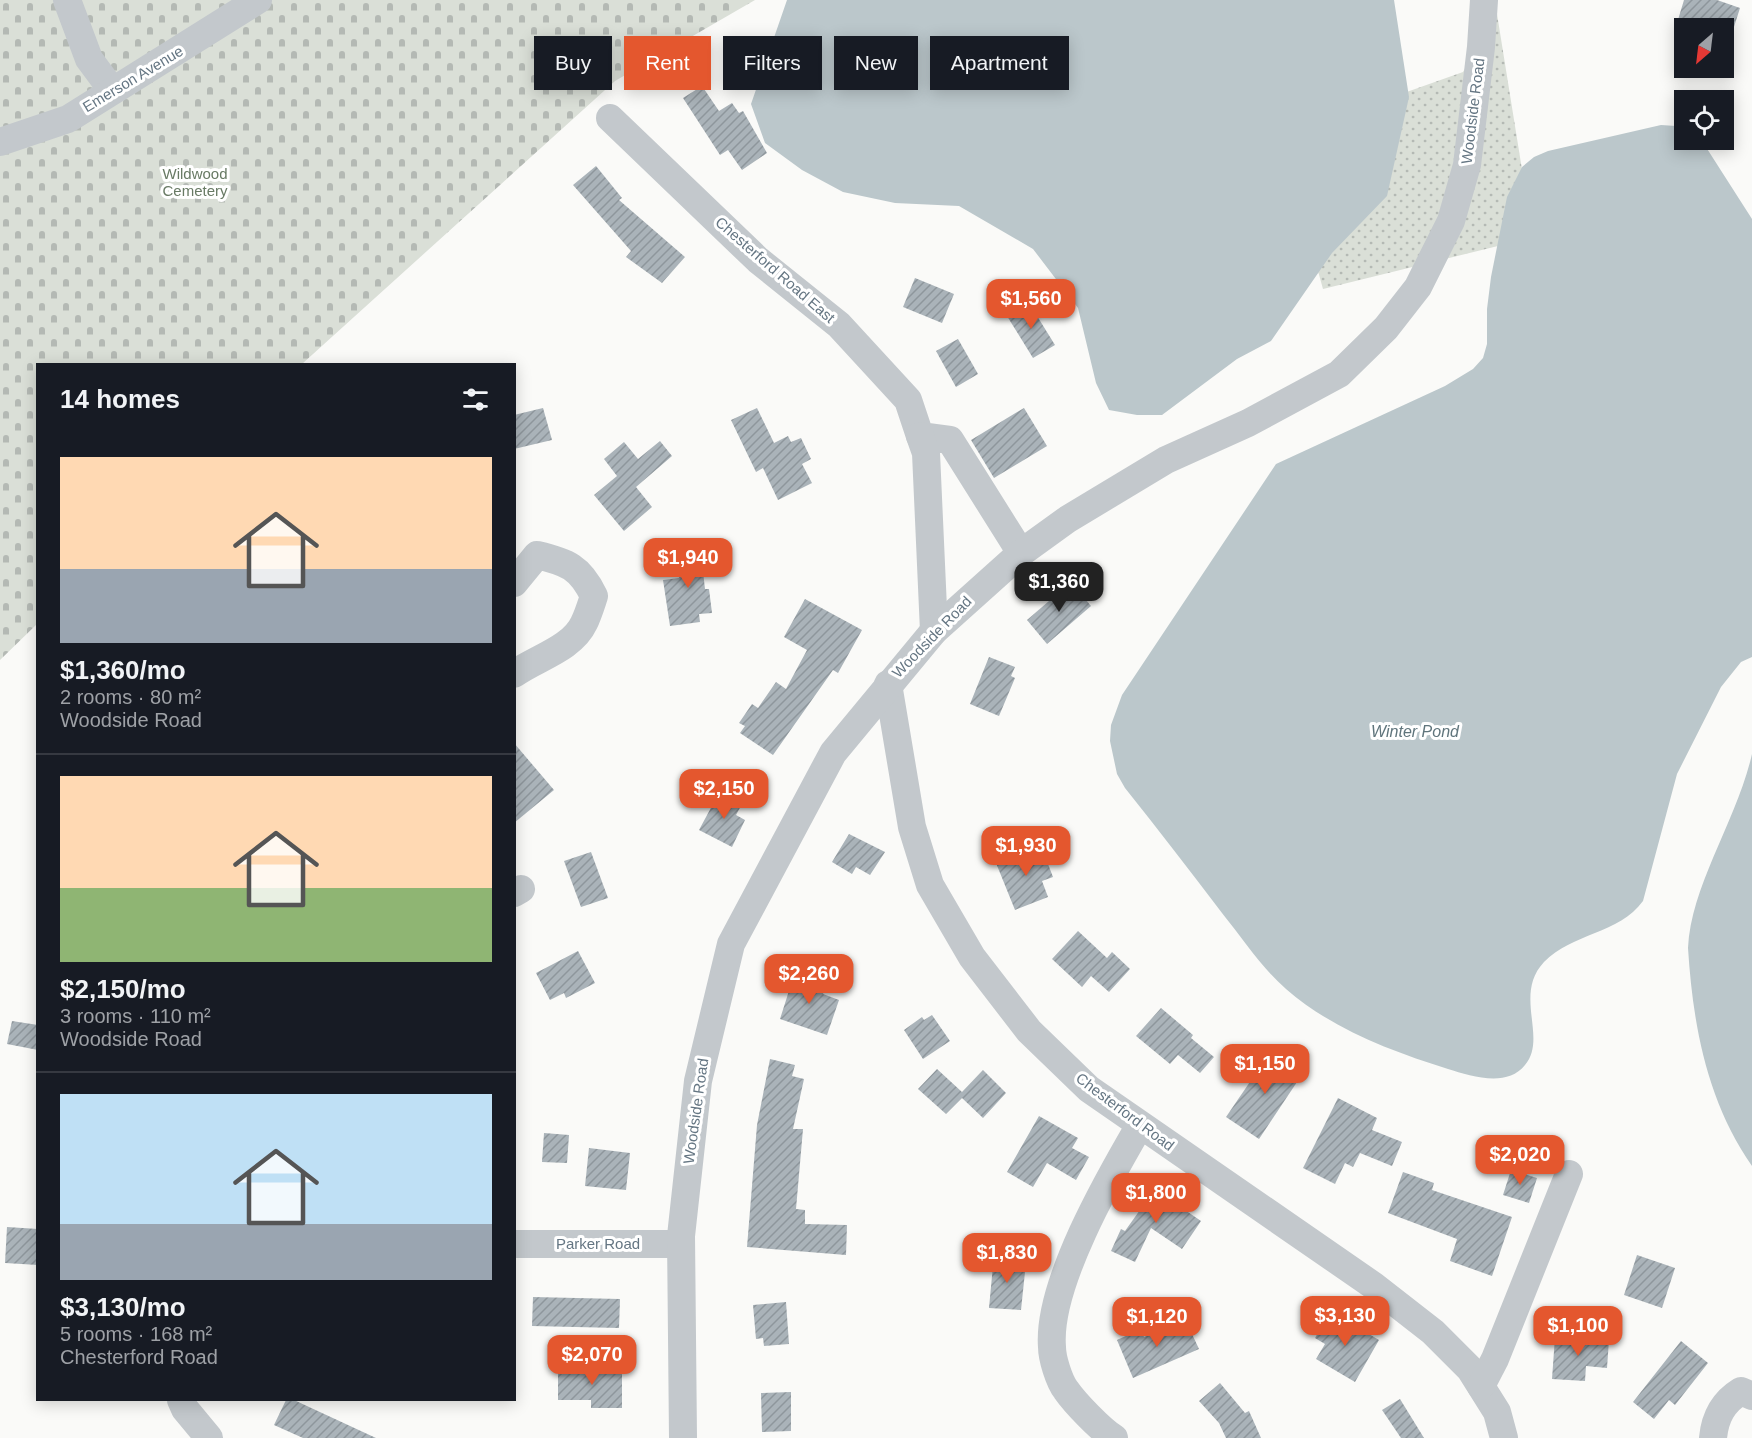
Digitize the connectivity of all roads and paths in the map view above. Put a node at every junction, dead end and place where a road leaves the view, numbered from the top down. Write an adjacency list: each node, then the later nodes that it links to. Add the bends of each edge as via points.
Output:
1 (67, 0): 4 (street, via 89,59)
2 (258, 0): 4 (street, Emerson Avenue)
3 (1484, 0): 8 (street, Woodside Road, via 1467,165 1454,210 1418,287 1386,328 1339,374 1248,423 1166,460 1068,519)
4 (112, 90): 6 (street, Emerson Avenue, via 68,119)
5 (610, 118): 7 (street, Chesterford Road East, via 758,260 839,325 909,400)
6 (0, 142)
7 (920, 436): 8 (street, via 950,440); 10 (street, Chesterford Road East, via 926,453)
8 (1021, 553): 10 (street, Woodside Road)
9 (516, 581): 11 (street, via 537,555 563,561 586,578 594,596 583,626 559,649)
10 (934, 631): 12 (street, Woodside Road)
11 (516, 668)
12 (888, 684): 13 (street, Chesterford Road, via 912,827 930,885 972,957 1029,1031 1089,1089); 16 (street, Woodside Road, via 833,753 731,944 698,1081)
13 (1140, 1125): 17 (street, Chesterford Road, via 1374,1286 1432,1332 1470,1369); 22 (street, via 1109,1177 1079,1241 1055,1309 1052,1348 1065,1389)
14 (1569, 1174): 17 (street)
15 (516, 1244): 16 (street, Parker Road)
16 (681, 1244): 21 (street, Woodside Road)
17 (1481, 1386): 23 (street, Chesterford Road, via 1497,1412)
18 (1752, 1396): 24 (street, via 1741,1391 1729,1398 1714,1422)
19 (181, 1401): 20 (street)
20 (209, 1438)
21 (683, 1438)
22 (1114, 1438)
23 (1504, 1438)
24 (1713, 1438)

